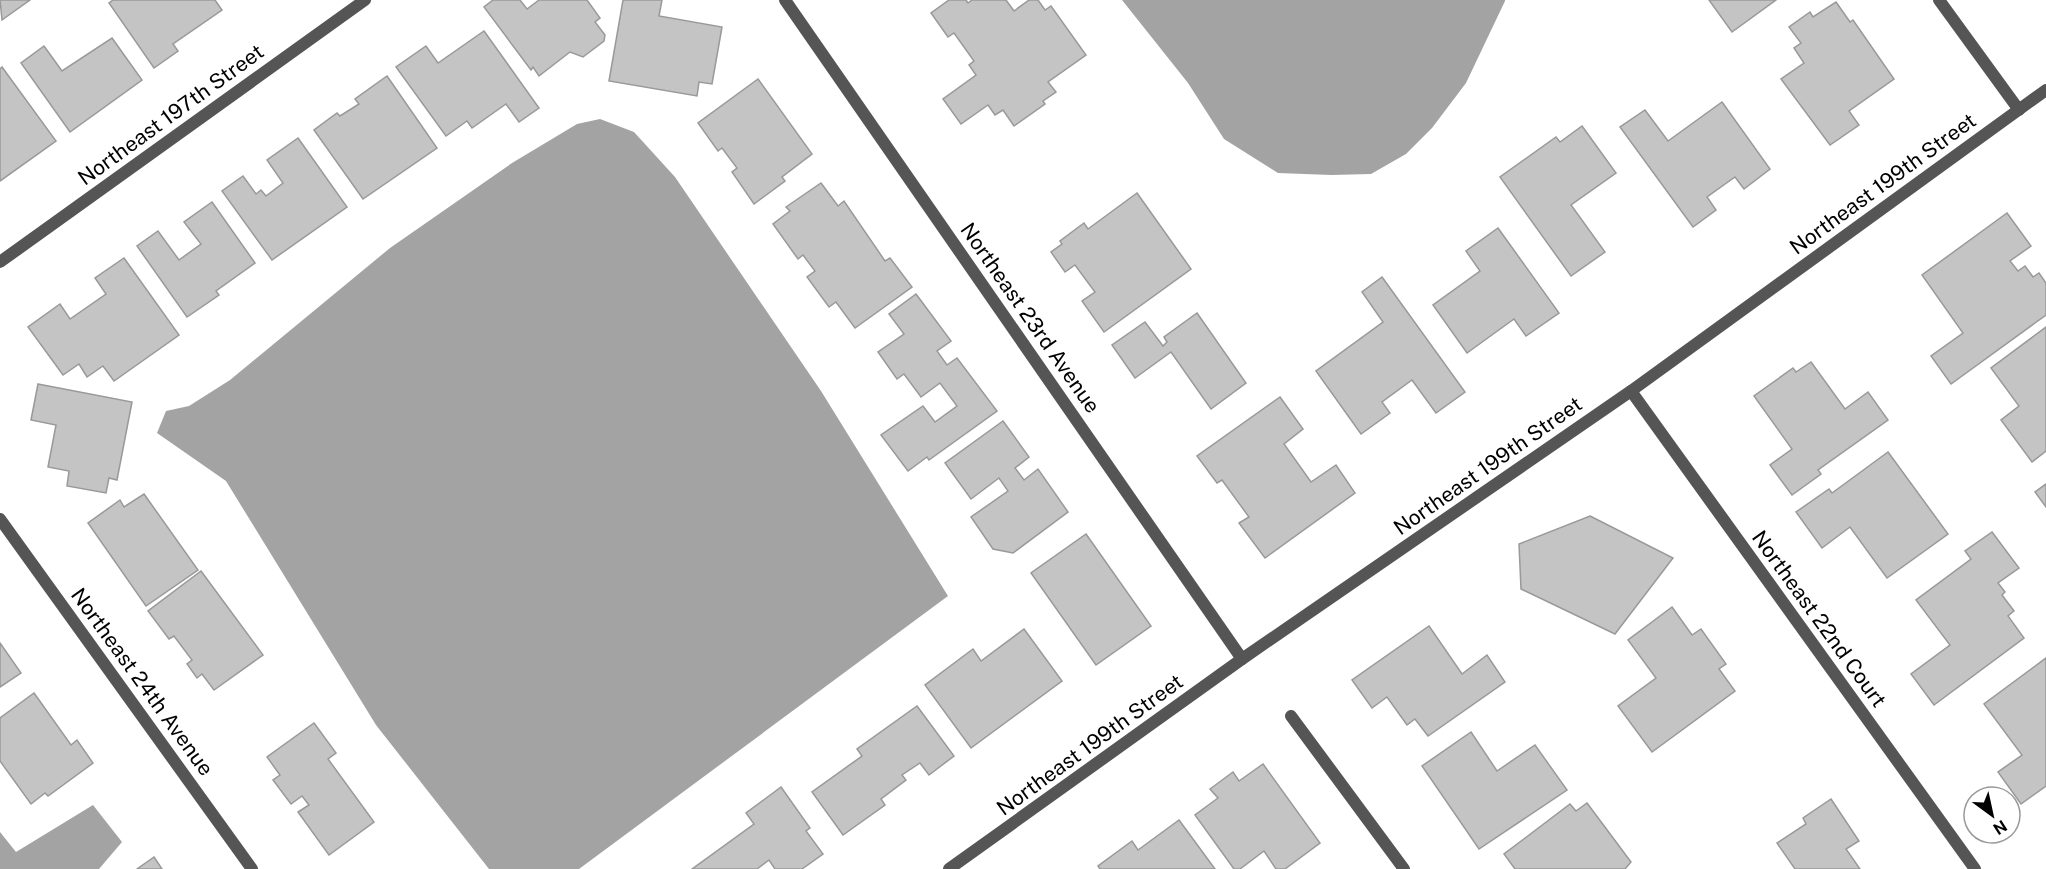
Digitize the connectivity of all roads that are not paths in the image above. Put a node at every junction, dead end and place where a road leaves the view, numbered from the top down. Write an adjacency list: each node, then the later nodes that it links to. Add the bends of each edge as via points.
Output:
1 (365, 0): 6 (street, Northeast 197th Street)
2 (785, 0): 9 (street, Northeast 23rd Avenue)
3 (1939, 0): 5 (street)
4 (2046, 90): 5 (street, Northeast 199th Street)
5 (2019, 110): 7 (street, Northeast 199th Street)
6 (0, 262)
7 (1631, 391): 9 (street, Northeast 199th Street); 14 (street, Northeast 22nd Court)
8 (0, 519): 11 (street, Northeast 24th Avenue)
9 (1242, 659): 12 (street, Northeast 199th Street)
10 (1291, 716): 13 (street)
11 (252, 869)
12 (950, 869)
13 (1404, 869)
14 (1975, 869)

